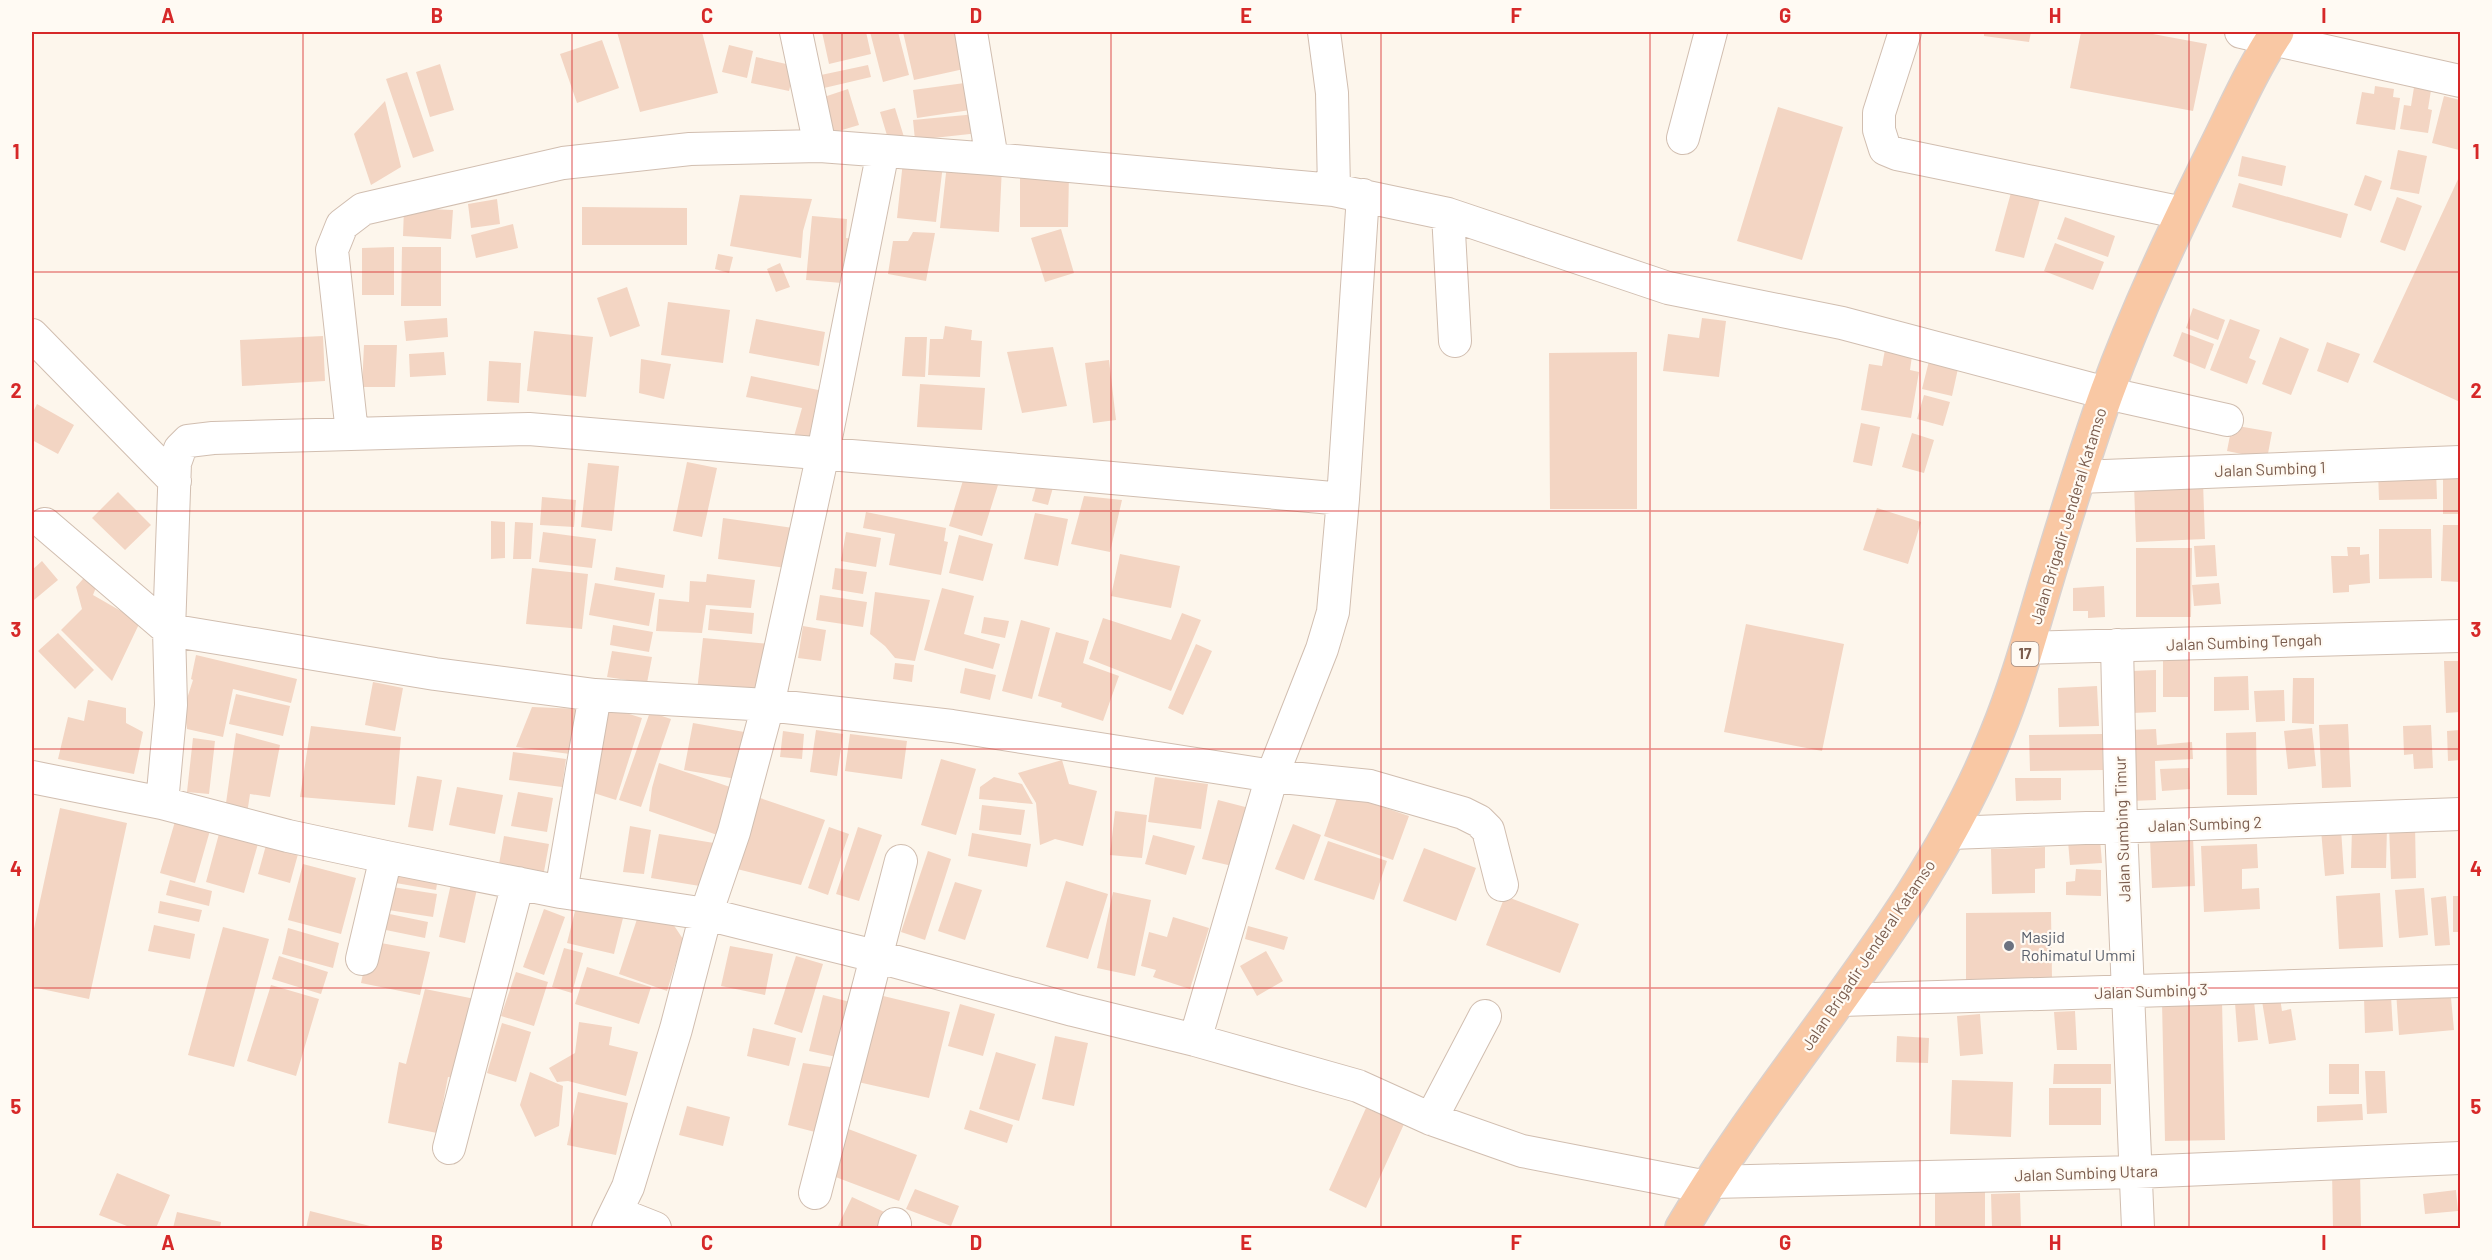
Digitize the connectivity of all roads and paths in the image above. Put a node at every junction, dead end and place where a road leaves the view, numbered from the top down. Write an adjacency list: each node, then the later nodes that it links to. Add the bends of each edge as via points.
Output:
1 (796, 32): 10 (street)
2 (971, 32): 12 (street)
3 (1324, 32): 13 (street)
4 (1711, 32): 9 (street)
5 (1905, 32): 14 (street, via 1879,113 1885,148 1897,154)
6 (2241, 32): 7 (street)
7 (2275, 35): 8 (street); 14 (highway, Jalan Brigadir Jenderal Katamso / 17)
8 (2460, 81)
9 (1683, 138)
10 (820, 146): 11 (street); 20 (street, via 690,149 563,163 363,209 342,225 332,250)
11 (883, 151): 12 (street); 21 (street)
12 (992, 159): 13 (street)
13 (1349, 193): 15 (street); 25 (street)
14 (2183, 213): 18 (highway, Jalan Brigadir Jenderal Katamso / 17)
15 (1448, 214): 17 (street); 18 (street, via 1668,288 1842,323)
16 (32, 335): 24 (street)
17 (1455, 340)
18 (2106, 393): 19 (street); 23 (highway, Jalan Brigadir Jenderal Katamso / 17)
19 (2227, 420)
20 (352, 433): 21 (street, via 530,429); 24 (street, via 188,441 175,463)
21 (823, 453): 25 (street); 32 (street)
22 (2460, 462): 23 (street, Jalan Sumbing 1)
23 (2079, 477): 30 (highway, Jalan Brigadir Jenderal Katamso / 17)
24 (175, 481): 27 (street)
25 (1343, 499): 33 (street, via 1333,612)
26 (45, 524): 27 (street)
27 (169, 630): 31 (street, via 435,674); 35 (street, via 171,705)
28 (2460, 636): 29 (street, Jalan Sumbing Tengah)
29 (2117, 645): 30 (street, Jalan Sumbing Tengah); 37 (street, Jalan Sumbing Timur)
30 (2027, 648): 38 (highway, Jalan Brigadir Jenderal Katamso / 17, via 1997,735)
31 (595, 694): 32 (street); 43 (street)
32 (768, 705): 33 (street, via 952,726); 44 (street, via 734,832)
33 (1272, 776): 42 (street, via 1370,786 1463,813 1488,830); 51 (street)
34 (32, 777): 35 (street, Jalan Sumbing Utara)
35 (162, 803): 39 (street, Jalan Sumbing Utara)
36 (2460, 814): 37 (street, Jalan Sumbing 2)
37 (2121, 827): 38 (street, Jalan Sumbing 2); 48 (street, Jalan Sumbing Timur)
38 (1950, 833): 49 (highway, Jalan Brigadir Jenderal Katamso / 17)
39 (386, 857): 41 (street, Jalan Sumbing Utara); 46 (street)
40 (901, 861): 45 (street)
41 (518, 883): 43 (street, Jalan Sumbing Utara); 53 (street)
42 (1502, 885)
43 (561, 892): 44 (street, Jalan Sumbing Utara)
44 (706, 914): 45 (street, Jalan Sumbing Utara); 58 (street, via 628,1187)
45 (876, 956): 51 (street, Jalan Sumbing Utara); 57 (street)
46 (362, 960)
47 (2460, 981): 48 (street, Jalan Sumbing 3)
48 (2129, 992): 49 (street, Jalan Sumbing 3); 55 (street, Jalan Sumbing Timur)
49 (1841, 1000): 56 (highway, Jalan Brigadir Jenderal Katamso / 17)
50 (1485, 1016): 52 (street)
51 (1196, 1040): 52 (street, Jalan Sumbing Utara, via 1358,1086)
52 (1431, 1119): 56 (street, Jalan Sumbing Utara, via 1522,1151)
53 (449, 1148)
54 (2460, 1158): 55 (street, Jalan Sumbing Utara)
55 (2136, 1172): 56 (street, Jalan Sumbing Utara); 61 (street, Jalan Sumbing Timur)
56 (1709, 1184): 60 (highway, Jalan Brigadir Jenderal Katamso / 17)
57 (815, 1193)
58 (612, 1221): 59 (street)
59 (655, 1228)
60 (1682, 1228)
61 (2138, 1228)

